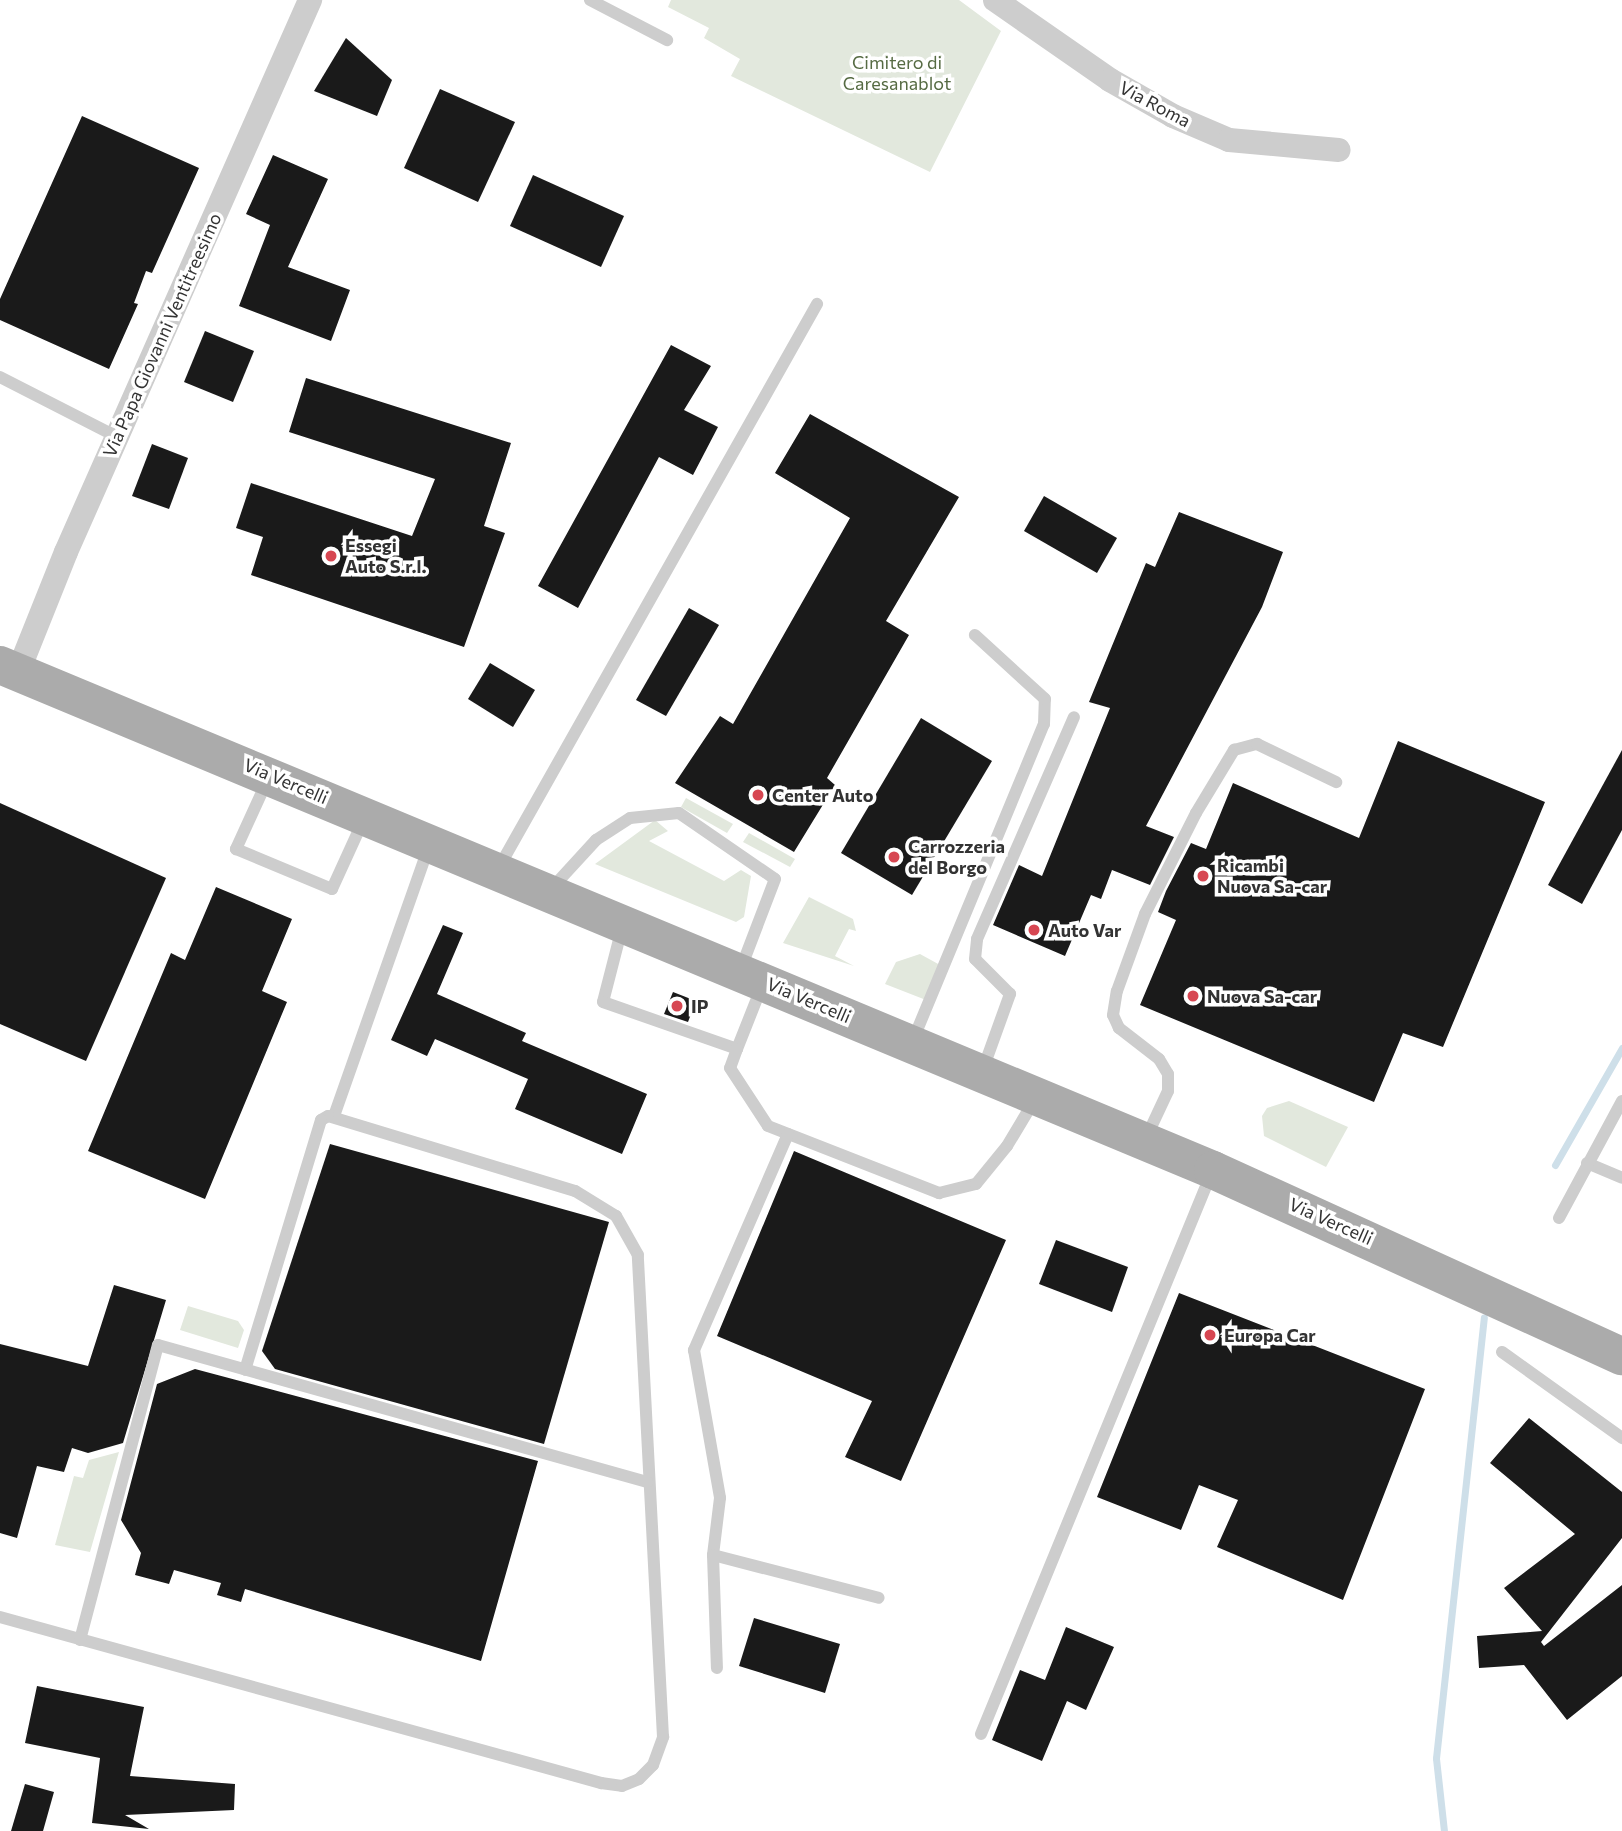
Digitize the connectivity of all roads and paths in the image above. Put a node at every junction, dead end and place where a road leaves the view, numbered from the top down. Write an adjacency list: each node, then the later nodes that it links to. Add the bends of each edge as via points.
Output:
1 (310, 0): 8 (street, Via Papa Giovanni Ventitreesimo)
2 (590, 0): 4 (lane)
3 (995, 0): 5 (street, Via Roma, via 1110,80 1190,124 1229,140)
4 (667, 40)
5 (1339, 150)
6 (817, 304): 16 (lane)
7 (0, 377): 8 (lane)
8 (117, 437): 10 (street, Via Papa Giovanni Ventitreesimo)
9 (975, 635): 20 (lane, via 1045,699 1044,724)
10 (9, 668): 12 (main road, Via Vercelli)
11 (1074, 717): 22 (lane, via 977,939 975,958 1010,994)
12 (270, 774): 14 (main road, Via Vercelli); 14 (lane, via 236,849 332,889)
13 (1336, 782): 27 (lane, via 1257,744 1234,750 1196,813 1145,915 1116,991 1113,1015 1119,1028 1159,1059 1168,1074 1168,1091)
14 (366, 815): 15 (main road, Via Vercelli)
15 (431, 841): 16 (main road, Via Vercelli); 25 (lane)
16 (498, 869): 17 (main road, Via Vercelli)
17 (550, 891): 18 (main road, Via Vercelli); 19 (lane, via 596,840 631,818 679,813 775,879)
18 (624, 921): 19 (main road, Via Vercelli); 21 (lane, via 603,1002)
19 (752, 976): 20 (main road, Via Vercelli); 21 (lane)
20 (912, 1044): 22 (main road, Via Vercelli)
21 (737, 1049): 26 (lane, via 730,1068 768,1126)
22 (982, 1073): 23 (main road, Via Vercelli)
23 (1037, 1097): 26 (lane, via 1007,1146 976,1184 939,1193); 27 (main road, Via Vercelli)
24 (1622, 1101): 28 (lane)
25 (334, 1116): 34 (lane, via 321,1120); 36 (lane, via 575,1191 616,1216 638,1255)
26 (788, 1134): 37 (lane, via 694,1350 720,1498)
27 (1145, 1141): 29 (main road, Via Vercelli)
28 (1587, 1163): 30 (lane); 31 (lane)
29 (1213, 1170): 33 (main road, Via Vercelli, via 1435,1267); 42 (lane)
30 (1622, 1178)
31 (1559, 1218)
32 (1502, 1352): 35 (lane)
33 (1618, 1356)
34 (246, 1370): 36 (lane); 40 (lane, via 158,1345)
35 (1622, 1438)
36 (648, 1482): 40 (lane, via 663,1737 653,1765 639,1779 622,1786)
37 (713, 1555): 38 (lane); 41 (lane)
38 (879, 1598)
39 (0, 1617): 40 (lane)
40 (80, 1640)
41 (717, 1668)
42 (981, 1734)

